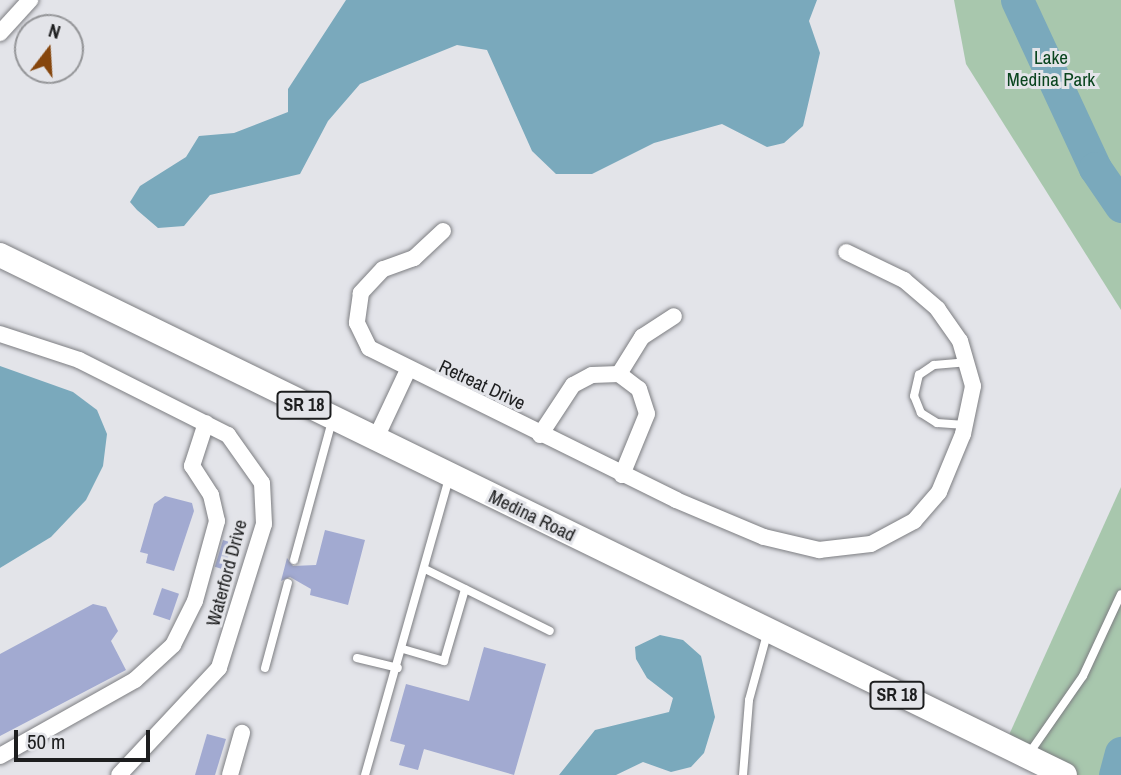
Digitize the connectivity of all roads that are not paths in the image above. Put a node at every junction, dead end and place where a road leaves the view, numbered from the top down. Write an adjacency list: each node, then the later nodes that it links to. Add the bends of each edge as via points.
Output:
1 (30, 0): 2 (street)
2 (0, 33)
3 (443, 231): 9 (street, Retreat Drive, via 414,258 370,279 356,308 369,348)
4 (846, 252): 8 (street, via 904,280 938,309)
5 (0, 255): 11 (highway, Medina Road / SR 18)
6 (674, 316): 10 (street, via 642,337)
7 (0, 334): 12 (street, Waterford Drive, via 69,356)
8 (966, 362): 13 (street, via 973,386); 13 (lane, via 933,365 919,375 914,396 921,413 937,423)
9 (407, 372): 14 (street, Retreat Drive); 15 (street, Retreat Drive)
10 (619, 374): 14 (street, Retreat Drive, via 592,375 573,385); 16 (street, via 639,389 647,414)
11 (332, 418): 15 (highway, Medina Road / SR 18); 18 (lane)
12 (206, 423): 30 (street, via 192,466 211,495 217,521 195,601 173,645 135,680); 33 (street, Waterford Drive, via 228,435 255,464 264,524 219,668)
13 (965, 425): 16 (street, Retreat Drive, via 939,492 915,522 871,544 819,550 764,537)
14 (540, 435): 16 (street, Retreat Drive)
15 (375, 440): 17 (highway, Medina Road / SR 18)
16 (622, 475)
17 (450, 476): 19 (lane); 24 (highway, Medina Road / SR 18)
18 (295, 560)
19 (427, 570): 21 (lane); 25 (lane)
20 (288, 583): 27 (lane)
21 (465, 589): 23 (lane); 25 (lane, via 444,661)
22 (1121, 594): 31 (lane, via 1083,676)
23 (550, 631)
24 (768, 632): 31 (highway, Medina Road / SR 18); 36 (lane, via 749,700)
25 (403, 649): 28 (lane)
26 (357, 658): 28 (lane)
27 (265, 668)
28 (398, 668): 35 (lane)
29 (242, 733): 34 (street)
30 (0, 756)
31 (1027, 757): 32 (highway, Medina Road / SR 18)
32 (1062, 774)
33 (119, 775)
34 (230, 775)
35 (365, 775)
36 (743, 775)

